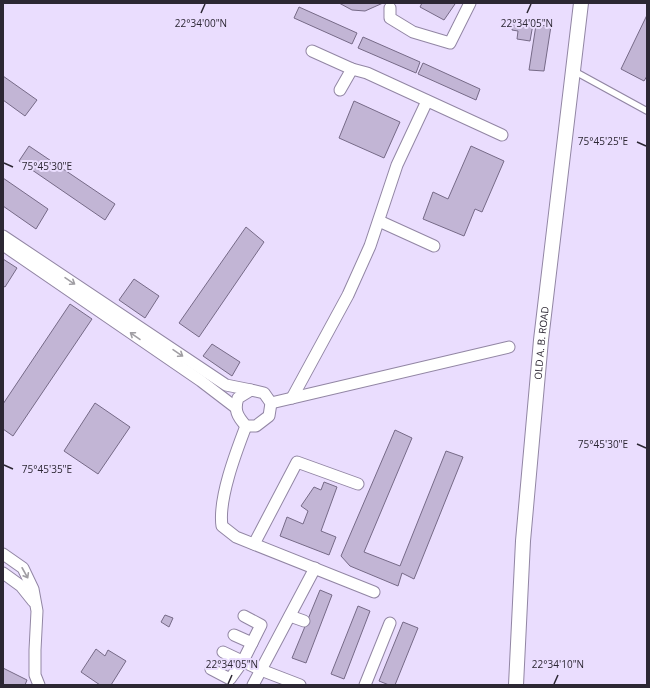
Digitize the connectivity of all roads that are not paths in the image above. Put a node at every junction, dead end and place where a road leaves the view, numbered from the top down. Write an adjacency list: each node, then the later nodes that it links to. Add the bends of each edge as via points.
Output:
1 (470, 3): 3 (street, via 450,43 414,32 390,18)
2 (581, 3): 6 (street, OLD A. B. ROAD)
3 (390, 8)
4 (312, 51): 5 (street)
5 (352, 69): 7 (street); 8 (street, via 367,73)
6 (572, 70): 9 (lane); 42 (street, OLD A. B. ROAD, via 541,340 524,541)
7 (340, 90)
8 (427, 100): 10 (street); 11 (street, via 397,165)
9 (647, 111)
10 (502, 135)
11 (379, 221): 14 (street); 17 (street, via 348,294)
12 (3, 236): 16 (street, one-way to 16, via 226,385)
13 (3, 245): 19 (street, one-way to 13)
14 (434, 246)
15 (509, 347): 17 (street)
16 (251, 390): 18 (street, via 264,392); 19 (street, via 238,398)
17 (292, 398): 18 (street)
18 (271, 403): 20 (street, via 268,416 256,426)
19 (235, 407): 20 (street, via 238,418)
20 (246, 426): 22 (street, via 220,513 222,526)
21 (358, 484): 22 (street, via 297,462)
22 (254, 544): 24 (street)
23 (3, 554): 27 (street, one-way to 27, via 23,568 33,589)
24 (315, 568): 26 (street); 29 (street)
25 (3, 573): 27 (street, via 21,586)
26 (374, 592)
27 (34, 601): 38 (street, via 37,611 35,657)
28 (244, 616): 33 (street, via 261,625)
29 (290, 616): 30 (street); 37 (street)
30 (304, 621)
31 (390, 623): 41 (street)
32 (234, 635): 33 (street)
33 (252, 643): 35 (street)
34 (223, 652): 35 (street)
35 (243, 661): 36 (street, via 230,679); 37 (street)
36 (211, 669)
37 (261, 670): 39 (street); 40 (street)
38 (39, 685)
39 (253, 685)
40 (300, 685)
41 (365, 685)
42 (516, 685)

